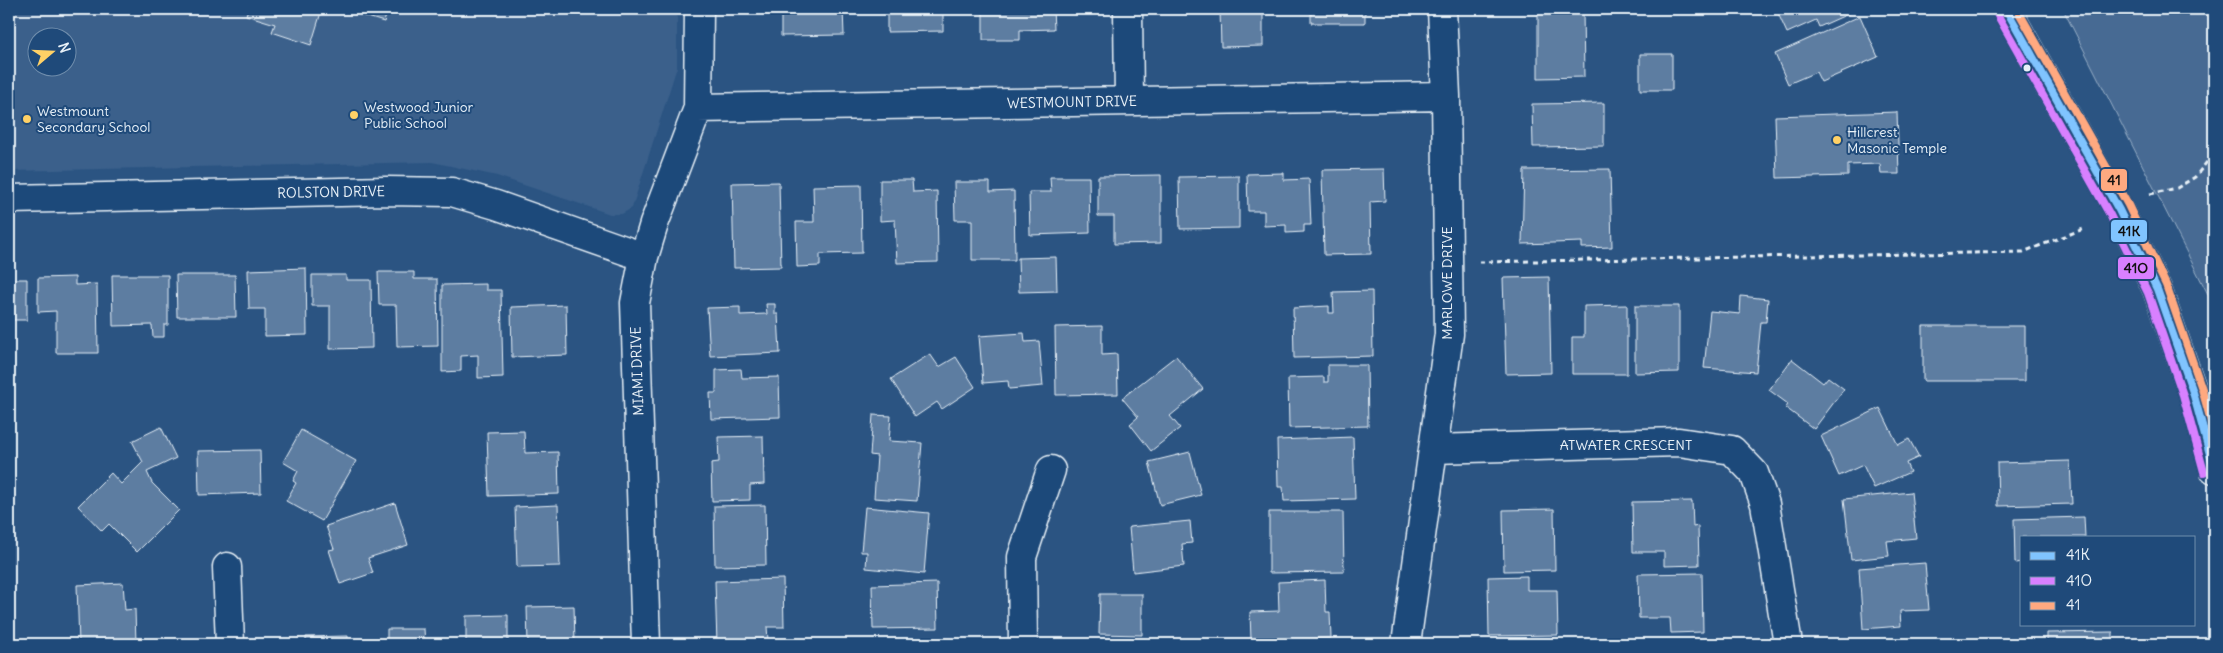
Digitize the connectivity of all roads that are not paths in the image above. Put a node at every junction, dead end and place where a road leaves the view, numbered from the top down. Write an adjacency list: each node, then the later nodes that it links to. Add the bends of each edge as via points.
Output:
1 (699, 9): 7 (street)
2 (1128, 9): 6 (street)
3 (1442, 9): 5 (street, MARLOWE DRIVE)
4 (2006, 9): 11 (street, via 2119,210 2157,290 2193,392)
5 (1446, 96): 6 (street, WESTMOUNT DRIVE); 10 (street, MARLOWE DRIVE, via 1449,334)
6 (1128, 101): 7 (street, WESTMOUNT DRIVE)
7 (698, 108): 9 (street, MIAMI DRIVE)
8 (9, 199): 9 (street, ROLSTON DRIVE, via 452,192)
9 (644, 256): 15 (street, MIAMI DRIVE, via 635,303)
10 (1433, 449): 17 (street, MARLOWE DRIVE); 18 (street, ATWATER CRESCENT, via 1679,442 1732,450 1754,472 1765,504)
11 (2214, 469)
12 (1051, 470): 16 (street, via 1022,557)
13 (227, 567): 14 (street)
14 (230, 644)
15 (646, 644)
16 (1023, 644)
17 (1406, 644)
18 (1788, 644)

